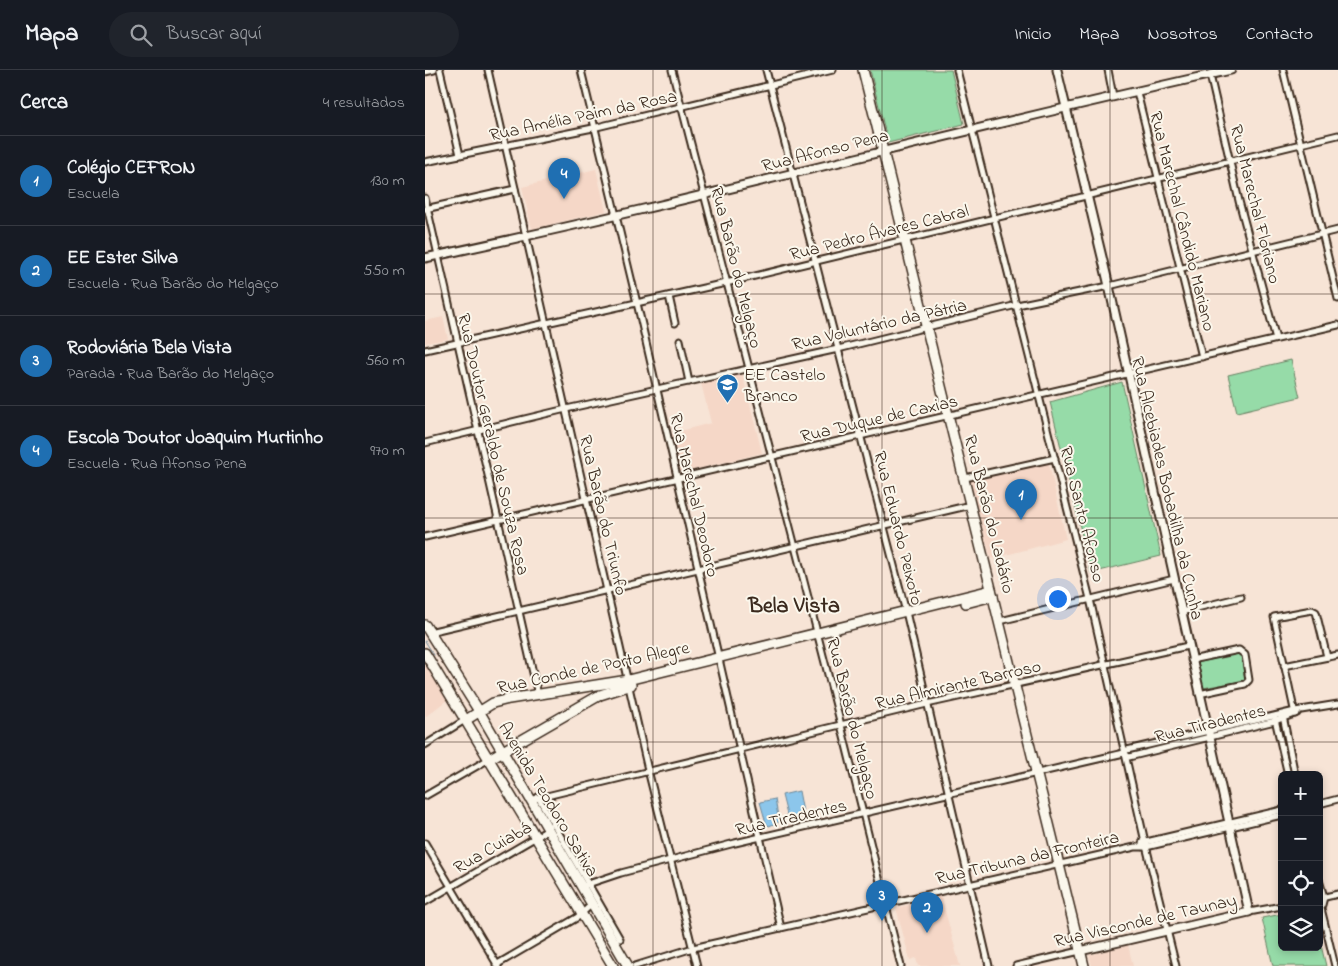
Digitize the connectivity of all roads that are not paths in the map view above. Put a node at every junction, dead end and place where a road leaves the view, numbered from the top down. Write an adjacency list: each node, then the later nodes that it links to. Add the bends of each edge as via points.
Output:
1 (435, 70): 14 (street)
2 (439, 70): 27 (street)
3 (488, 70): 25 (street, Rua Barão do Triunfo)
4 (581, 70): 21 (street, Rua Marechal Deodoro)
5 (672, 70): 19 (street, Rua Barão do Melgaço)
6 (766, 70): 16 (street, Rua Eduardo Peixoto)
7 (833, 70): 16 (street, Rua Amélia Paim da Rosa)
8 (863, 70): 26 (main road, Rua Barão do Ladário)
9 (957, 70): 22 (street, Rua Santo Afonso)
10 (1057, 70): 20 (street, Rua Alcebiades Bobadilha da Cunha)
11 (1108, 70): 18 (street)
12 (1231, 70): 15 (street, Rua Afonso Pena)
13 (1283, 70): 24 (street)
14 (425, 72)
15 (1210, 75): 17 (street, Rua Afonso Pena); 29 (street, Rua Marechal Floriano)
16 (770, 85): 19 (street, Rua Amélia Paim da Rosa); 30 (street, Rua Eduardo Peixoto)
17 (1137, 92): 18 (street, Rua Afonso Pena); 31 (street, Rua Marechal Cândido Mariano)
18 (1113, 96): 20 (street, Rua Afonso Pena)
19 (682, 107): 21 (street, Rua Amélia Paim da Rosa); 33 (street, Rua Barão do Melgaço)
20 (1066, 107): 22 (street, Rua Afonso Pena); 34 (street, Rua Alcebiades Bobadilha da Cunha)
21 (593, 128): 25 (street, Rua Amélia Paim da Rosa); 37 (street, Rua Marechal Deodoro)
22 (972, 130): 26 (street, Rua Afonso Pena); 38 (street, Rua Santo Afonso)
23 (1338, 135): 24 (street, Rua Pedro Ávares Cabral)
24 (1300, 144): 29 (street, Rua Pedro Ávares Cabral); 40 (street)
25 (507, 146): 27 (street, Rua Amélia Paim da Rosa); 32 (street, Rua Barão do Triunfo)
26 (885, 151): 30 (street, Rua Afonso Pena); 42 (main road, Rua Barão do Ladário)
27 (461, 155): 28 (street, Rua Amélia Paim da Rosa)
28 (425, 162)
29 (1231, 162): 31 (street, Rua Pedro Ávares Cabral); 43 (street, Rua Marechal Floriano)
30 (794, 174): 33 (street, Rua Afonso Pena); 46 (street, Rua Eduardo Peixoto)
31 (1158, 179): 34 (street, Rua Pedro Ávares Cabral); 47 (street, Rua Marechal Cândido Mariano)
32 (515, 189): 36 (street); 41 (street, Rua Barão do Triunfo)
33 (705, 195): 37 (street, Rua Afonso Pena); 48 (street, Rua Barão do Melgaço)
34 (1086, 197): 38 (street, Rua Pedro Ávares Cabral); 49 (street, Rua Alcebiades Bobadilha da Cunha)
35 (425, 198): 36 (street, Rua Doutor Geraldo de Souza Rosa)
36 (426, 209): 44 (street, Rua Doutor Geraldo de Souza Rosa)
37 (616, 214): 41 (street, Rua Afonso Pena); 52 (street, Rua Marechal Deodoro)
38 (995, 218): 42 (street, Rua Pedro Ávares Cabral); 53 (street, Rua Santo Afonso)
39 (1338, 230): 40 (street, Rua Voluntário da Pátria)
40 (1322, 235): 43 (street, Rua Voluntário da Pátria); 51 (street)
41 (527, 236): 44 (street, Rua Afonso Pena); 54 (street, Rua Barão do Triunfo)
42 (906, 239): 46 (street, Rua Pedro Ávares Cabral); 57 (main road, Rua Barão do Ladário)
43 (1253, 252): 47 (street, Rua Voluntário da Pátria); 58 (street, Rua Marechal Floriano)
44 (437, 255): 45 (street, Rua Afonso Pena); 60 (street, Rua Doutor Geraldo de Souza Rosa)
45 (425, 258)
46 (815, 261): 48 (street, Rua Pedro Ávares Cabral); 61 (street, Rua Eduardo Peixoto)
47 (1181, 268): 49 (street, Rua Voluntário da Pátria); 63 (street, Rua Marechal Cândido Mariano)
48 (727, 283): 50 (street, Rua Pedro Ávares Cabral); 64 (street, Rua Barão do Melgaço)
49 (1109, 286): 53 (street, Rua Voluntário da Pátria); 65 (street, Rua Alcebiades Bobadilha da Cunha)
50 (669, 296): 52 (street, Rua Pedro Ávares Cabral); 55 (street)
51 (1338, 299)
52 (637, 303): 54 (street, Rua Pedro Ávares Cabral); 67 (street, Rua Marechal Deodoro)
53 (1017, 305): 57 (street, Rua Voluntário da Pátria); 68 (street, Rua Santo Afonso)
54 (546, 322): 60 (street, Rua Pedro Ávares Cabral); 69 (street, Rua Barão do Triunfo)
55 (675, 323)
56 (1338, 325): 58 (street, Rua Duque de Caxias)
57 (928, 327): 61 (street, Rua Voluntário da Pátria); 70 (main road, Rua Barão do Ladário)
58 (1275, 339): 63 (street, Rua Duque de Caxias)
59 (680, 340): 66 (street)
60 (457, 343): 62 (street, Rua Pedro Ávares Cabral); 71 (street, Rua Doutor Geraldo de Souza Rosa)
61 (838, 349): 64 (street, Rua Voluntário da Pátria); 72 (street, Rua Eduardo Peixoto)
62 (425, 350)
63 (1202, 357): 65 (street, Rua Duque de Caxias)
64 (749, 368): 66 (street, Rua Voluntário da Pátria); 74 (street, Rua Barão do Melgaço)
65 (1127, 374): 68 (street, Rua Duque de Caxias); 85 (street, Rua Alcebiades Bobadilha da Cunha)
66 (689, 382): 67 (street, Rua Voluntário da Pátria)
67 (657, 389): 69 (street, Rua Voluntário da Pátria); 76 (street, Rua Marechal Deodoro)
68 (1038, 395): 70 (street, Rua Duque de Caxias); 75 (street, Rua Santo Afonso)
69 (566, 409): 71 (street, Rua Voluntário da Pátria); 78 (street, Rua Barão do Triunfo)
70 (948, 416): 72 (street, Rua Duque de Caxias); 77 (main road, Rua Barão do Ladário)
71 (477, 431): 73 (street, Rua Voluntário da Pátria); 80 (street, Rua Doutor Geraldo de Souza Rosa)
72 (861, 437): 74 (street, Rua Duque de Caxias); 81 (street, Rua Eduardo Peixoto)
73 (425, 443)
74 (771, 457): 76 (street, Rua Duque de Caxias); 83 (street, Rua Barão do Melgaço)
75 (1055, 458): 77 (street); 89 (street, Rua Santo Afonso)
76 (678, 478): 78 (street, Rua Duque de Caxias); 84 (street, Rua Marechal Deodoro)
77 (965, 478): 79 (main road, Rua Barão do Ladário)
78 (587, 499): 80 (street, Rua Duque de Caxias); 86 (street, Rua Barão do Triunfo)
79 (971, 505): 81 (street); 87 (main road, Rua Barão do Ladário)
80 (497, 520): 82 (street, Rua Duque de Caxias); 90 (street, Rua Doutor Geraldo de Souza Rosa)
81 (883, 525): 83 (street); 92 (street, Rua Eduardo Peixoto)
82 (425, 537)
83 (794, 546): 84 (street); 95 (street, Rua Barão do Melgaço)
84 (698, 568): 86 (street); 100 (street, Rua Marechal Deodoro)
85 (1174, 578): 89 (street); 91 (street, Rua Alcebiades Bobadilha da Cunha)
86 (607, 589): 90 (street); 104 (street, Rua Barão do Triunfo)
87 (992, 593): 92 (main road, Rua Conde de Porto Alegre); 93 (main road, Rua Barão do Ladário)
88 (1241, 597): 91 (street)
89 (1090, 599): 93 (street); 102 (street, Rua Santo Afonso)
90 (518, 611): 94 (street); 107 (street, Rua Doutor Geraldo de Souza Rosa)
91 (1181, 612): 96 (street, Rua Alcebiades Bobadilha da Cunha)
92 (906, 614): 95 (main road, Rua Conde de Porto Alegre); 108 (street, Rua Eduardo Peixoto)
93 (1000, 620): 105 (main road, Rua Barão do Ladário)
94 (427, 628): 110 (main road, Avenida Teodoro Sativa)
95 (818, 636): 100 (main road, Rua Conde de Porto Alegre); 115 (street, Rua Barão do Melgaço)
96 (1188, 646): 101 (street, Rua Alcebiades Bobadilha da Cunha); 102 (street, Rua Almirante Barroso)
97 (425, 654): 114 (main road, Avenida Teodoro Sativa)
98 (1338, 655): 99 (street)
99 (1327, 657): 103 (street); 103 (street, via 1316,612 1274,617)
100 (719, 660): 104 (main road, Rua Conde de Porto Alegre); 118 (street, Rua Marechal Deodoro)
101 (1191, 660): 106 (street, Rua Alcebiades Bobadilha da Cunha); 106 (street, via 1239,650 1245,655 1249,680 1245,684)
102 (1104, 664): 105 (street, Rua Almirante Barroso); 120 (street, Rua Santo Afonso)
103 (1284, 666): 111 (street)
104 (629, 683): 107 (main road, Rua Conde de Porto Alegre); 119 (main road, Rua Conde de Porto Alegre, via 600,695); 122 (street, Rua Barão do Triunfo)
105 (1015, 684): 108 (street, Rua Almirante Barroso); 125 (main road, Rua Barão do Ladário)
106 (1199, 694): 116 (street, Rua Alcebiades Bobadilha da Cunha)
107 (538, 695): 110 (main road, Rua Conde de Porto Alegre, via 509,698)
108 (927, 704): 115 (street, Rua Almirante Barroso); 126 (street, Rua Eduardo Peixoto)
109 (1338, 704): 111 (street, Rua Tiradentes)
110 (479, 711): 114 (main road, Rua Conde de Porto Alegre); 119 (main road, Avenida Teodoro Sativa)
111 (1295, 713): 112 (street, Rua Tiradentes)
112 (1283, 717): 113 (street, Rua Tiradentes); 124 (street)
113 (1275, 719): 116 (street, Rua Tiradentes); 123 (street)
114 (466, 720): 117 (street); 121 (main road, Avenida Teodoro Sativa)
115 (841, 725): 118 (street, Rua Almirante Barroso); 132 (street, Rua Barão do Melgaço)
116 (1209, 734): 120 (street, Rua Tiradentes); 134 (street, Rua Alcebiades Bobadilha da Cunha)
117 (425, 745)
118 (741, 748): 122 (street, Rua Almirante Barroso); 137 (street, Rua Marechal Deodoro)
119 (501, 751): 121 (main road, Rua Conde de Porto Alegre); 128 (main road, Avenida Teodoro Sativa)
120 (1124, 753): 125 (street, Rua Tiradentes); 139 (street, Rua Santo Afonso)
121 (489, 759): 127 (street); 136 (main road, Avenida Teodoro Sativa)
122 (648, 770): 128 (street, Rua Almirante Barroso); 140 (street, Rua Barão do Triunfo)
123 (1287, 771)
124 (1294, 771)
125 (1037, 773): 126 (street, Rua Tiradentes); 141 (main road, Rua Barão do Ladário)
126 (948, 794): 132 (street, Rua Tiradentes); 142 (street, Rua Eduardo Peixoto)
127 (425, 796)
128 (534, 798): 135 (main road, Avenida Teodoro Sativa); 143 (street)
129 (1338, 799): 130 (street)
130 (1323, 803)
131 (1278, 811): 134 (street, Rua Tribuna da Fronteira)
132 (863, 815): 137 (street, Rua Tiradentes); 149 (street, Rua Barão do Melgaço)
133 (1278, 816): 134 (street, Rua Tribuna da Fronteira)
134 (1229, 824): 139 (street, Rua Tribuna da Fronteira); 152 (street, Rua Alcebiades Bobadilha da Cunha)
135 (548, 830): 136 (street, Rua Cuiabá); 143 (main road, Avenida Teodoro Sativa)
136 (537, 837): 144 (street, Rua Cuiabá); 153 (main road, Avenida Teodoro Sativa)
137 (761, 838): 140 (street, Rua Tiradentes); 154 (street, Rua Marechal Deodoro)
138 (425, 843): 144 (street)
139 (1145, 844): 141 (street, Rua Tribuna da Fronteira); 155 (street, Rua Santo Afonso)
140 (671, 861): 143 (street, Rua Tiradentes); 157 (street, Rua Barão do Triunfo)
141 (1060, 862): 142 (street, Rua Tribuna da Fronteira); 158 (main road, Rua Barão do Ladário)
142 (970, 884): 149 (street, Rua Tribuna da Fronteira); 165 (street, Rua Eduardo Peixoto)
143 (585, 885): 148 (main road, Avenida Teodoro Sativa); 156 (street)
144 (451, 887): 147 (street, Rua Cuiabá); 159 (street)
145 (1338, 894): 146 (street)
146 (1323, 899)
147 (425, 902)
148 (592, 904): 153 (street); 161 (main road, Avenida Teodoro Sativa)
149 (885, 904): 154 (street, Rua Tribuna da Fronteira); 164 (street, Rua Barão do Melgaço)
150 (1322, 906): 169 (street)
151 (1278, 907): 152 (street, Rua Visconde de Taunay)
152 (1249, 912): 155 (street, Rua Visconde de Taunay)
153 (582, 914): 159 (street); 160 (main road, Avenida Teodoro Sativa)
154 (781, 928): 157 (street, Rua Tribuna da Fronteira)
155 (1168, 931): 158 (street, Rua Visconde de Taunay); 168 (street, Rua Santo Afonso)
156 (620, 938)
157 (693, 948): 162 (street, Rua Tribuna da Fronteira); 163 (street, Rua Barão do Triunfo)
158 (1080, 950): 166 (street, Rua Visconde de Taunay); 167 (main road, Rua Barão do Ladário)
159 (496, 966)
160 (613, 966)
161 (628, 966)
162 (635, 966)
163 (697, 966)
164 (901, 966)
165 (989, 966)
166 (1016, 966)
167 (1084, 966)
168 (1176, 966)
169 (1335, 966)

